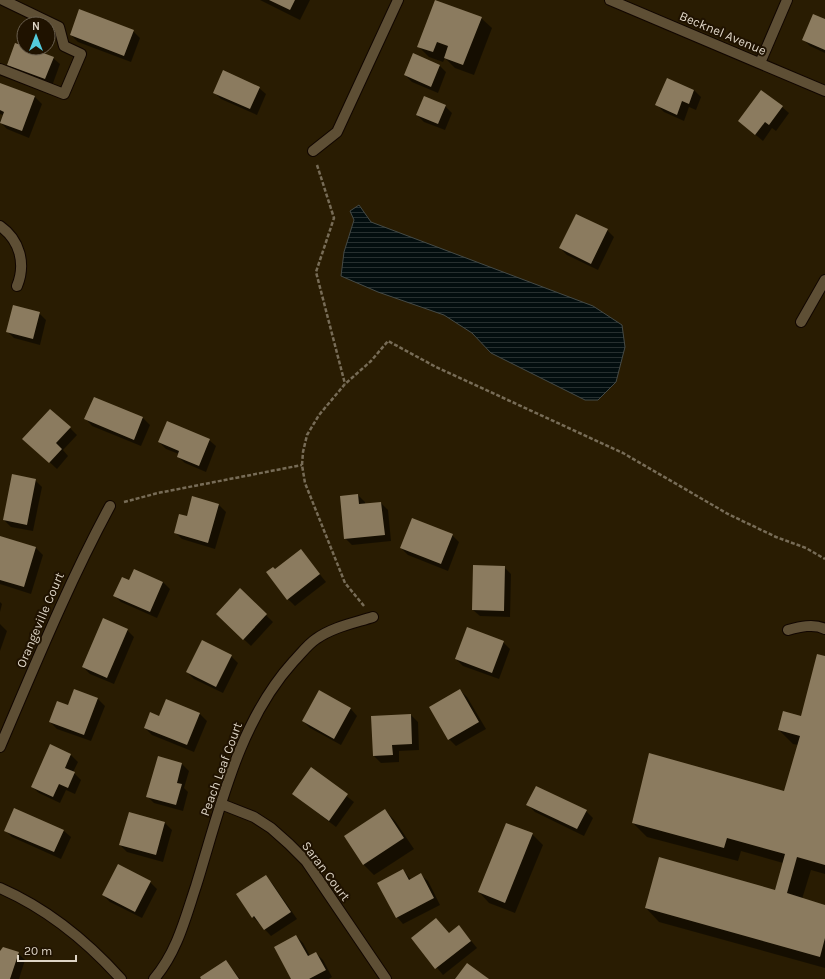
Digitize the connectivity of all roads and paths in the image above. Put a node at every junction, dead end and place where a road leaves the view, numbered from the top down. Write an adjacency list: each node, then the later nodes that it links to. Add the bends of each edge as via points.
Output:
1 (3, 0): 6 (street, via 59,27 64,46 81,54 64,94)
2 (398, 0): 8 (street, via 336,132)
3 (610, 0): 5 (street, Becknel Avenue)
4 (787, 0): 5 (street)
5 (760, 63): 7 (street, Becknel Avenue)
6 (0, 69)
7 (825, 91)
8 (313, 151): 13 (path, via 334,218 316,272)
9 (0, 226): 11 (street, via 12,237 20,251 21,277)
10 (825, 280): 12 (street)
11 (17, 286)
12 (801, 322)
13 (345, 384): 14 (path, via 319,415 307,435); 16 (path, via 371,361 388,341 450,374 623,453 728,514)
14 (302, 464): 15 (path, via 158,493); 17 (path, via 305,483 345,583)
15 (110, 506): 20 (street, Orangeville Court, via 65,594)
16 (825, 559)
17 (373, 617): 21 (street, Peach Leaf Court, via 339,627 316,639 278,679 257,711)
18 (825, 629): 19 (street, via 803,626)
19 (788, 630)
20 (0, 747)
21 (221, 804): 24 (street, Peach Leaf Court, via 177,944 165,966); 25 (street, Saran Court, via 270,828 306,861)
22 (0, 888): 23 (street, via 49,913 79,936)
23 (121, 979)
24 (154, 979)
25 (386, 979)

